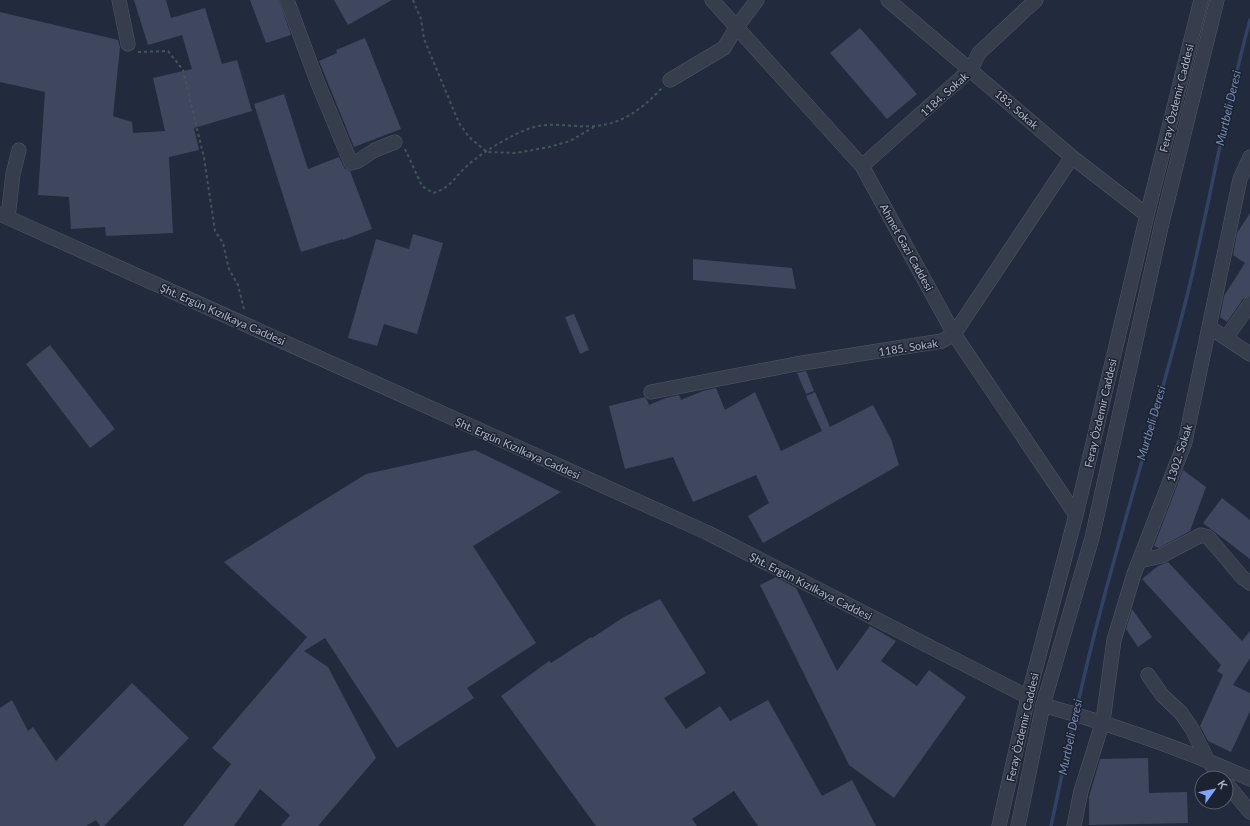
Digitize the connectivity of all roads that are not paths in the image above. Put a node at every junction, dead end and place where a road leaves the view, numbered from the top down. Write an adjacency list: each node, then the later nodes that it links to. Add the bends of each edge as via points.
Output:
1 (119, 0): 10 (street)
2 (287, 0): 13 (street, via 351,163)
3 (712, 0): 9 (street, Ahmet Gazi Caddesi)
4 (757, 0): 9 (street)
5 (888, 0): 11 (street, 183. Sokak)
6 (1036, 0): 11 (street, 1184. Sokak, via 979,53)
7 (1198, 1): 8 (street); 18 (street, Feray Özdemir Caddesi)
8 (1215, 4): 31 (street, via 1161,227 1092,538)
9 (736, 28): 12 (street, via 724,48); 17 (street, Ahmet Gazi Caddesi)
10 (128, 44)
11 (971, 69): 15 (street, 183. Sokak); 17 (street, 1184. Sokak)
12 (670, 80)
13 (395, 142)
14 (19, 150): 19 (street)
15 (1072, 157): 18 (street, 183. Sokak); 22 (street)
16 (1250, 157): 21 (street, 1302. Sokak, via 1240,179)
17 (862, 166): 22 (street, Ahmet Gazi Caddesi)
18 (1147, 215): 26 (street, Feray Özdemir Caddesi)
19 (4, 216): 30 (street, Şht. Ergün Kızılkaya Caddesi, via 708,533)
20 (1250, 304): 23 (street)
21 (1209, 326): 23 (street); 27 (street, 1302. Sokak, via 1185,442)
22 (954, 334): 25 (street, 1185. Sokak, via 942,341 796,364); 26 (street, Ahmet Gazi Caddesi)
23 (1226, 338): 24 (street)
24 (1250, 354)
25 (651, 392)
26 (1076, 515): 30 (street, Feray Özdemir Caddesi)
27 (1139, 561): 28 (street, via 1161,556 1201,535 1208,538); 32 (street, 1302. Sokak, via 1114,640)
28 (1250, 583)
29 (1148, 675): 33 (street, via 1192,729)
30 (1028, 698): 37 (street, Feray Özdemir Caddesi)
31 (1043, 705): 32 (street); 38 (street)
32 (1103, 722): 33 (street); 42 (street, 1302. Sokak, via 1081,791)
33 (1207, 759): 34 (street); 35 (street)
34 (1216, 770)
35 (1250, 779)
36 (1234, 793): 39 (street)
37 (1005, 796): 38 (street); 40 (street, Feray Özdemir Caddesi)
38 (1023, 804): 41 (street)
39 (1250, 812)
40 (998, 826)
41 (1018, 826)
42 (1074, 826)

